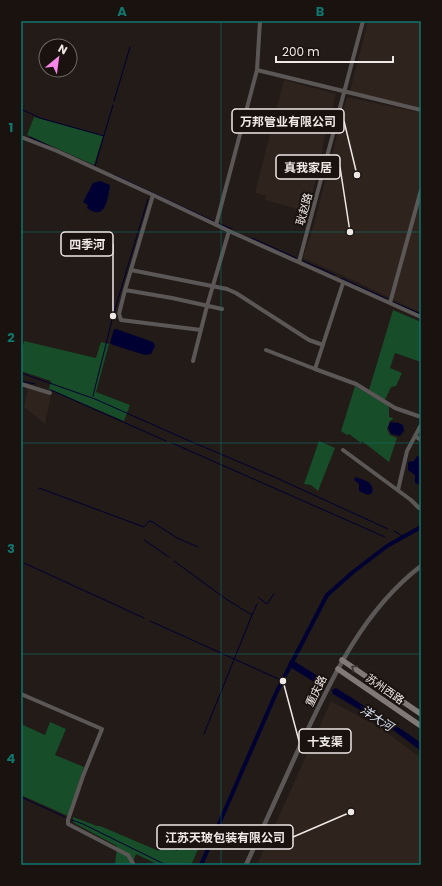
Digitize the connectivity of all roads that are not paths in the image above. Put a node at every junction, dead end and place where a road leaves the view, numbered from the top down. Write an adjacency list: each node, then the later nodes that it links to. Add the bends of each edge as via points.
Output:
1 (260, 21): 3 (street)
2 (364, 21): 4 (street, 耿赵路)
3 (257, 70): 4 (street); 9 (street)
4 (344, 93): 5 (street); 11 (street, 耿赵路)
5 (421, 110)
6 (21, 137): 8 (street)
7 (421, 190): 16 (street)
8 (153, 194): 9 (street); 12 (street)
9 (216, 225): 10 (street)
10 (228, 231): 11 (street); 14 (street)
11 (299, 262): 13 (street)
12 (131, 270): 14 (street); 15 (street)
13 (343, 283): 16 (street); 21 (street)
14 (212, 287): 17 (street); 21 (street, via 227,289 242,296 313,342)
15 (125, 290): 17 (street); 20 (street, via 119,314 121,320)
16 (390, 303): 19 (street)
17 (207, 306): 18 (street); 20 (street)
18 (222, 309)
19 (421, 317)
20 (201, 330): 23 (street)
21 (323, 345): 24 (street)
22 (266, 350): 24 (street)
23 (193, 361)
24 (315, 369): 27 (street, via 356,384 395,408)
25 (21, 384): 26 (street)
26 (50, 393)
27 (421, 417)
28 (421, 425): 29 (street)
29 (415, 436): 30 (street); 32 (street, via 408,451)
30 (421, 440)
31 (343, 450): 32 (street)
32 (398, 490): 33 (street, via 419,508)
33 (421, 506)
34 (421, 566): 35 (street, 重庆路, via 379,607)
35 (342, 660): 36 (street, 重庆路); 37 (main road, 苏州西路, one-way to 35)
36 (338, 669): 38 (main road, 苏州西路); 43 (street, 重庆路, via 324,694)
37 (371, 680): 38 (street); 40 (main road, 苏州西路)
38 (365, 688): 41 (main road, 苏州西路)
39 (21, 694): 42 (street, via 102,729 83,776 68,824 128,855)
40 (421, 714)
41 (421, 726)
42 (134, 865)
43 (246, 865)

